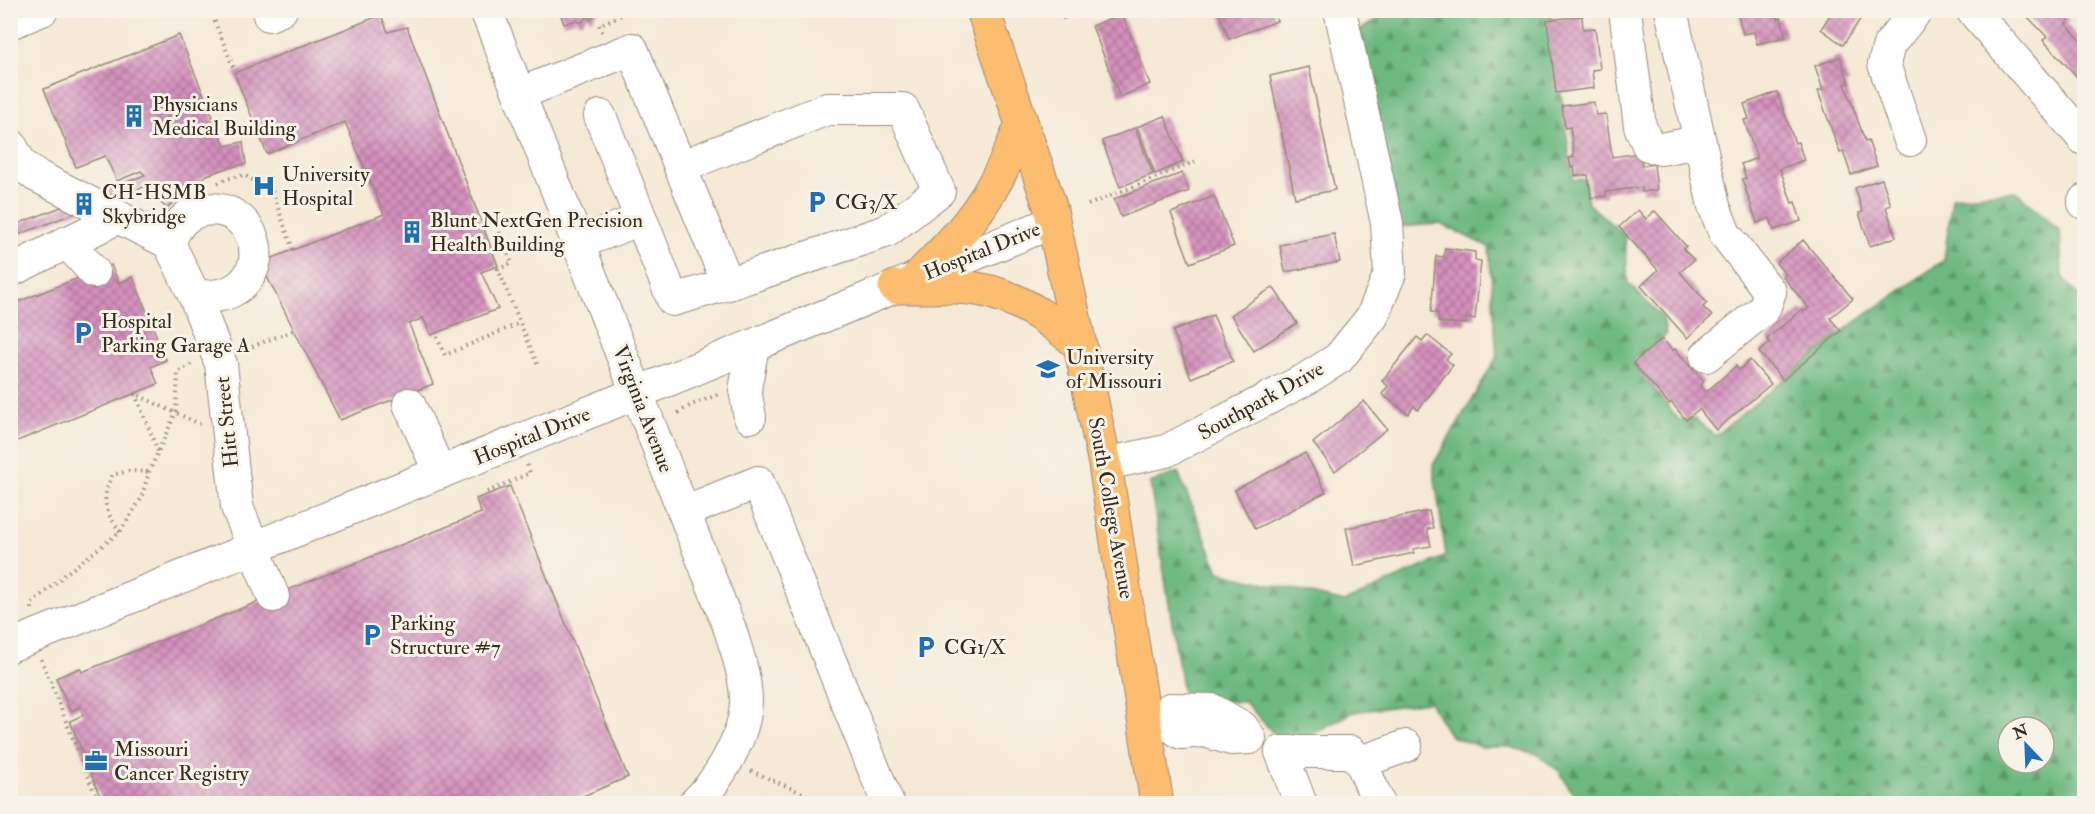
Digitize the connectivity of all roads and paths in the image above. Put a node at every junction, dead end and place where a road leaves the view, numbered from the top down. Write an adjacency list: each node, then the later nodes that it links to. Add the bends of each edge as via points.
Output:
1 (210, 10): 10 (path)
2 (533, 10): 9 (path)
3 (983, 10): 13 (main road, South College Avenue)
4 (1340, 10): 53 (street, Southpark Drive, via 1388,223 1390,273 1372,317 1339,358 1306,379 1166,452)
5 (1625, 10): 16 (street, via 1640,126 1648,145 1661,149)
6 (1671, 10): 16 (street)
7 (1917, 10): 15 (street, via 1889,45 1884,64)
8 (1972, 10): 14 (street)
9 (499, 14): 11 (street, Virginia Avenue)
10 (234, 69)
11 (519, 94): 19 (street, via 632,49); 28 (street, Virginia Avenue)
12 (600, 116): 23 (street)
13 (1022, 125): 24 (main road, South College Avenue); 32 (main road, via 996,182 956,240)
14 (2085, 139)
15 (1910, 140)
16 (1698, 142): 41 (street, via 1725,234 1770,292 1764,309)
17 (10, 144): 22 (street, via 21,165 35,175)
18 (1199, 160): 21 (path)
19 (680, 167): 33 (street); 33 (street, via 827,109 903,108 939,192 887,231)
20 (244, 175): 29 (path, via 272,190)
21 (1088, 206)
22 (119, 217): 26 (street); 27 (street)
23 (641, 219): 28 (street); 33 (street, via 673,300)
24 (1053, 222): 32 (street, Hospital Drive); 38 (main road, South College Avenue)
25 (499, 232): 35 (path, via 512,263 498,269)
26 (67, 242): 30 (street); 31 (street)
27 (169, 243): 34 (street, Hitt Street); 34 (street, via 175,227 184,218 212,208 240,218 250,229 256,258 243,284 218,296)
28 (579, 243): 45 (street, Virginia Avenue)
29 (293, 250)
30 (14, 265)
31 (94, 272)
32 (906, 283): 38 (main road, via 996,293 1034,310); 39 (street, Hospital Drive)
33 (728, 284)
34 (195, 297): 59 (street, Hitt Street, via 221,364 237,507)
35 (520, 323): 37 (path, via 445,355); 43 (path)
36 (294, 330): 40 (path)
37 (437, 337)
38 (1080, 345): 53 (main road, South College Avenue)
39 (753, 346): 44 (street); 45 (street, Hospital Drive)
40 (232, 354)
41 (1706, 356)
42 (197, 361): 47 (path, via 178,372)
43 (538, 366)
44 (746, 384): 48 (path); 49 (street)
45 (637, 393): 55 (street, Hospital Drive); 57 (street, Virginia Avenue)
46 (409, 404): 55 (street)
47 (176, 411): 50 (path); 51 (path); 51 (path, via 135,394)
48 (678, 413)
49 (750, 417)
50 (200, 424)
51 (159, 452): 54 (path)
52 (526, 462): 56 (path, via 530,473 488,493)
53 (1105, 464): 62 (main road, South College Avenue)
54 (149, 472): 58 (path, via 141,499); 58 (path, via 112,475 105,493 107,513)
55 (440, 473): 59 (street, Hospital Drive)
56 (485, 486)
57 (684, 512): 68 (street, Virginia Avenue, via 741,664 746,702 738,738 723,771); 70 (street, via 758,482)
58 (120, 532): 61 (path, via 32,603)
59 (254, 548): 60 (street, Hitt Street); 61 (street, Hospital Drive)
60 (273, 596)
61 (21, 642): 67 (path, via 40,655)
62 (1153, 720): 64 (street, via 1181,733 1205,731 1231,739 1250,738); 71 (main road, South College Avenue)
63 (1406, 746): 65 (street)
64 (1281, 752): 65 (street, via 1351,752); 72 (street)
65 (1361, 762): 73 (street)
66 (750, 770): 69 (path)
67 (99, 804)
68 (694, 804)
69 (828, 804)
70 (888, 804)
71 (1157, 804)
72 (1301, 804)
73 (1379, 804)

